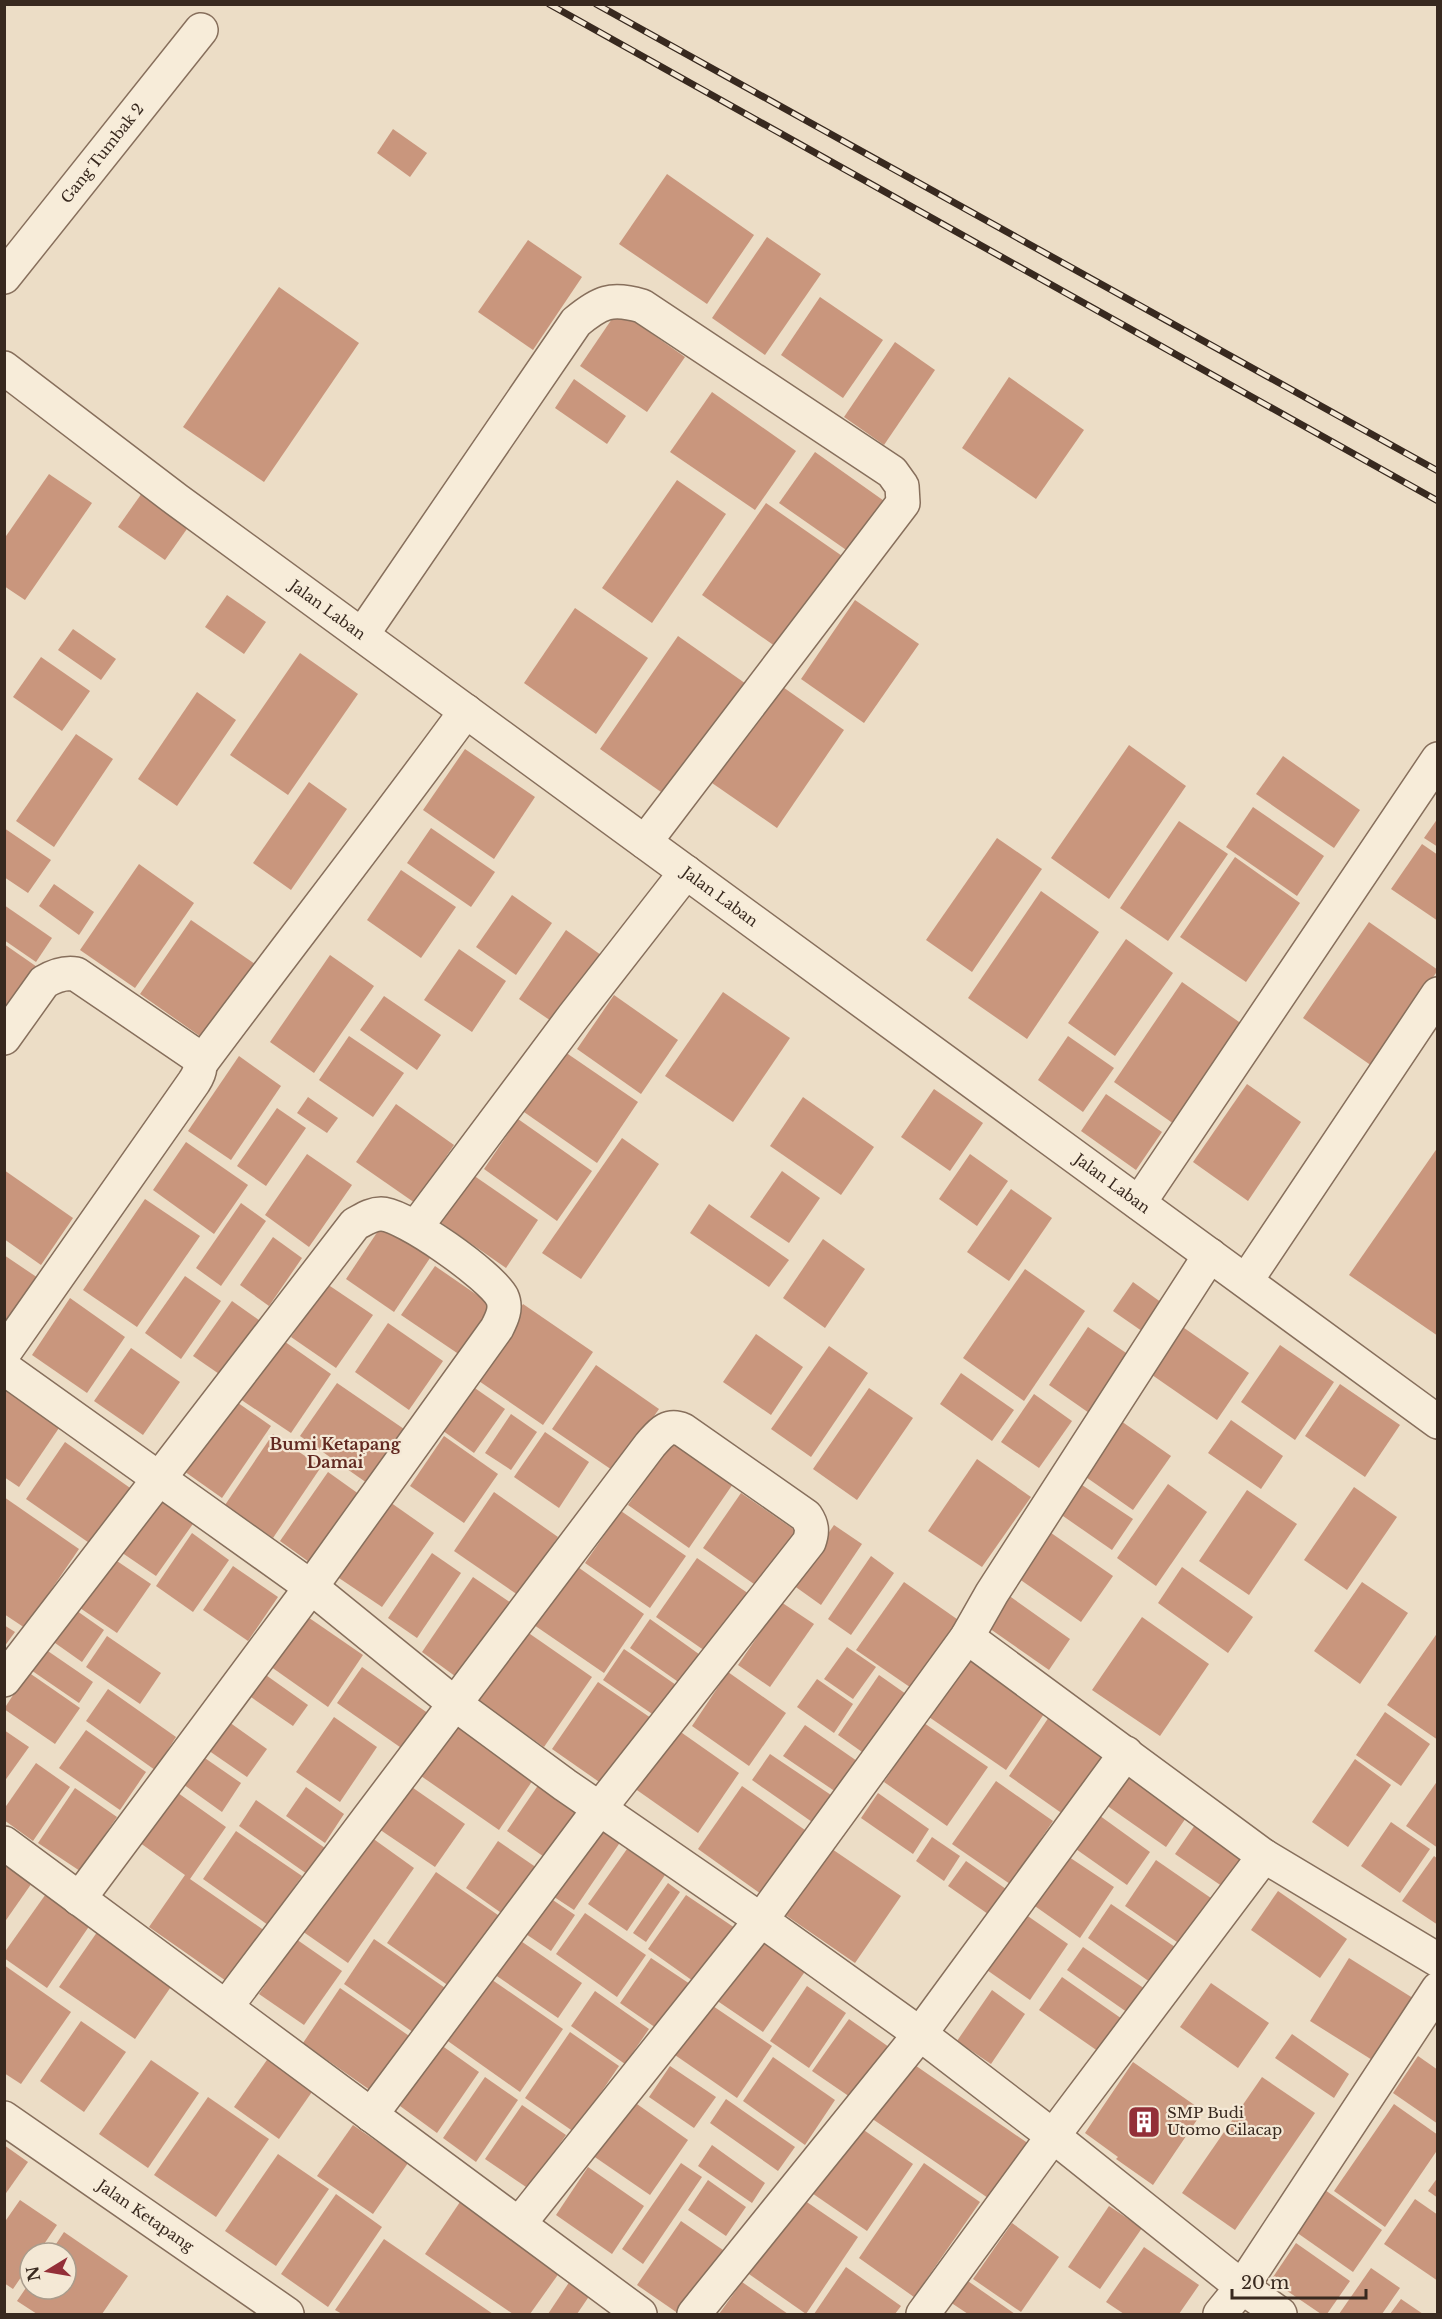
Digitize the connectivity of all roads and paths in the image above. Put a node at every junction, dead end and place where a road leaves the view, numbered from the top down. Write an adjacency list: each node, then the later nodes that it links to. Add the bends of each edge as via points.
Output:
1 (201, 30): 2 (street, Gang Tumbak 2)
2 (4, 277)
3 (4, 368): 4 (street, Jalan Laban)
4 (362, 635): 5 (street, Jalan Laban); 7 (street, via 576,322 592,309 608,303 622,301 642,306 892,472 902,486 903,503)
5 (466, 711): 7 (street, Jalan Laban); 11 (street)
6 (1437, 759): 12 (street)
7 (645, 842): 8 (street, Jalan Laban)
8 (686, 872): 12 (street, Jalan Laban); 13 (street)
9 (1437, 994): 15 (street)
10 (4, 1038): 11 (street, via 44,982 70,972 195,1055)
11 (201, 1063): 16 (street, via 194,1082)
12 (1139, 1203): 14 (street, Jalan Laban)
13 (416, 1227): 19 (street, via 379,1214 355,1224); 20 (street, via 493,1284 503,1299 504,1315)
14 (1210, 1255): 15 (street, Jalan Laban); 21 (street)
15 (1246, 1281): 18 (street, Jalan Laban)
16 (4, 1353)
17 (4, 1368): 19 (street)
18 (1433, 1410)
19 (158, 1479): 20 (street); 22 (street)
20 (311, 1587): 23 (street); 28 (street)
21 (967, 1637): 24 (street); 29 (street)
22 (4, 1680)
23 (455, 1704): 25 (street); 25 (street, via 665,1429 675,1426 683,1430 806,1516 812,1524 809,1542); 32 (street)
24 (1126, 1753): 27 (street); 33 (street)
25 (600, 1808): 29 (street); 34 (street)
26 (4, 1843): 28 (street)
27 (1264, 1856): 30 (street); 36 (street)
28 (79, 1899): 32 (street)
29 (761, 1920): 33 (street); 37 (street)
30 (1437, 1960)
31 (1437, 1989): 38 (street)
32 (226, 2007): 34 (street)
33 (920, 2034): 36 (street); 41 (street)
34 (371, 2115): 37 (street)
35 (4, 2118): 39 (street, Jalan Ketapang)
36 (1053, 2136): 38 (street); 42 (street)
37 (519, 2224): 40 (street)
38 (1242, 2287): 43 (street); 44 (street)
39 (287, 2314)
40 (640, 2314)
41 (694, 2314)
42 (923, 2314)
43 (1220, 2314)
44 (1280, 2314)

